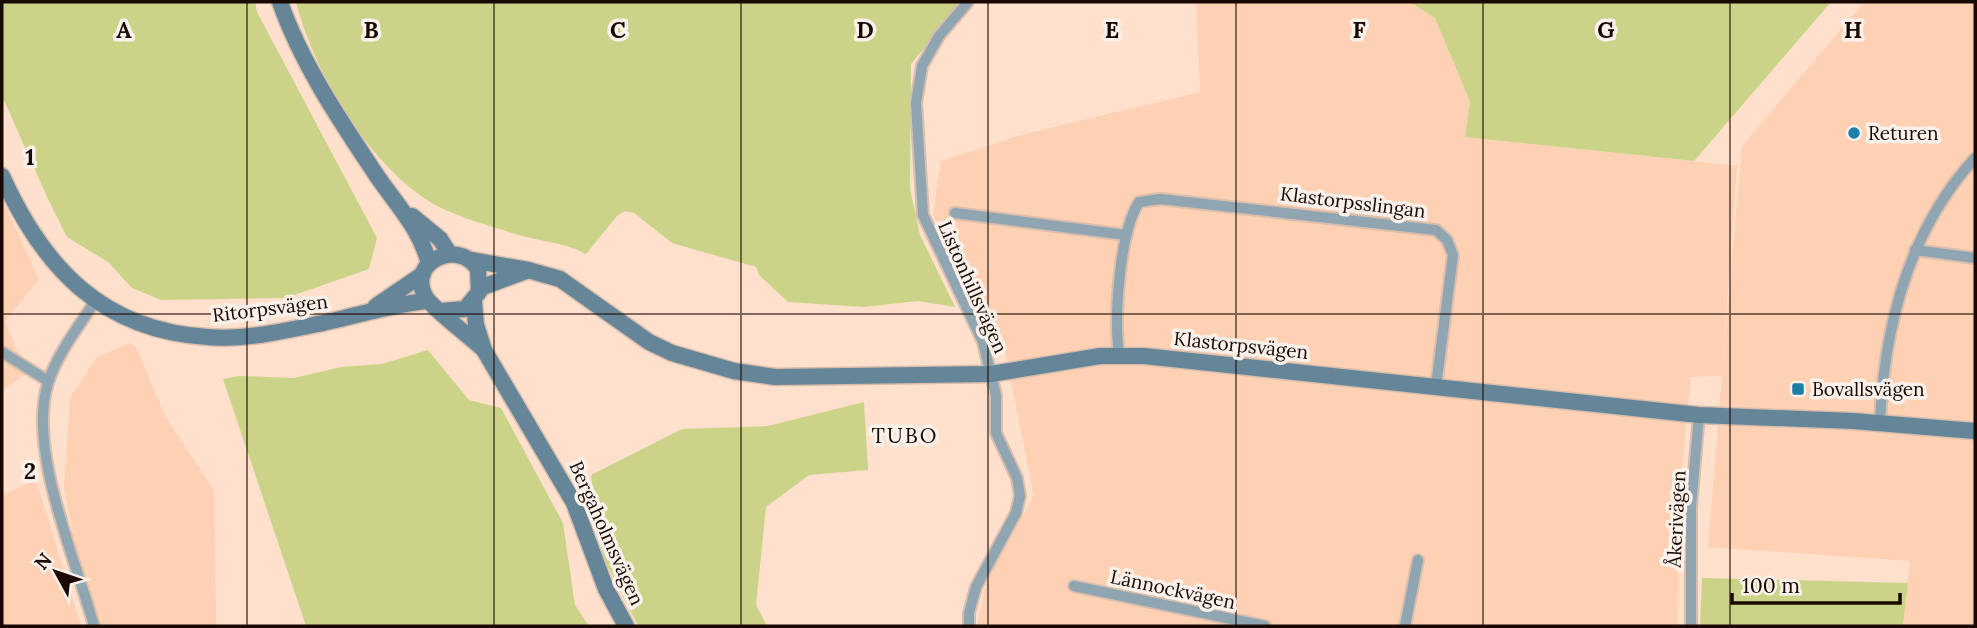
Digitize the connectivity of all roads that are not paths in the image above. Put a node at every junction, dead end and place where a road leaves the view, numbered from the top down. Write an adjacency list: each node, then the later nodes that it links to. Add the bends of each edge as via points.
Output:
1 (280, 2): 5 (street, via 300,50)
2 (968, 2): 22 (street, Listonhillsvägen, via 939,36 922,66 916,103 923,215 983,342)
3 (1975, 158): 8 (street, via 1937,206)
4 (2, 176): 15 (street, Ritorpsvägen, via 19,213 50,260)
5 (399, 205): 9 (street, via 440,239); 12 (street, via 425,247)
6 (955, 213): 7 (street)
7 (1126, 235): 21 (street, Klastorpsslingan, via 1115,327); 24 (street, Klastorpsslingan, via 1128,219 1139,202 1160,199 1436,230 1453,255)
8 (1915, 250): 10 (street); 26 (street, via 1887,352)
9 (449, 253): 11 (street); 12 (street)
10 (1975, 258)
11 (471, 260): 13 (street, Klastorpsvägen); 14 (street, Bergaholmsvägen, via 480,275)
12 (426, 269): 16 (street, via 423,291); 18 (street, Ritorpsvägen)
13 (528, 270): 14 (street); 22 (street, Klastorpsvägen, via 559,279 649,342 695,362 734,371 775,377)
14 (477, 295): 17 (street, via 459,311); 19 (street, Bergaholmsvägen, via 475,325)
15 (96, 300): 18 (street, Ritorpsvägen, via 162,329 208,337 255,335); 23 (street)
16 (428, 301): 17 (street, Bergaholmsvägen); 18 (street, Ritorpsvägen)
17 (442, 311): 19 (street, Bergaholmsvägen)
18 (362, 315)
19 (484, 350): 31 (street, Bergaholmsvägen, via 574,503 606,589)
20 (2, 352): 23 (street)
21 (1119, 355): 22 (street, Klastorpsvägen); 24 (street, Klastorpsvägen)
22 (991, 374): 32 (street, Listonhillsvägen, via 996,433 1017,478 1020,496 1016,513 976,587)
23 (48, 380): 30 (street, via 41,428 52,483)
24 (1436, 386): 25 (street, Klastorpsvägen)
25 (1699, 415): 26 (street, Klastorpsvägen); 35 (street, Åkerivägen)
26 (1880, 423): 27 (street, Klastorpsvägen)
27 (1975, 431)
28 (1418, 560): 34 (street)
29 (1074, 586): 33 (street, Lännockvägen)
30 (94, 626)
31 (626, 626)
32 (969, 626)
33 (1265, 626)
34 (1405, 626)
35 (1689, 626)

